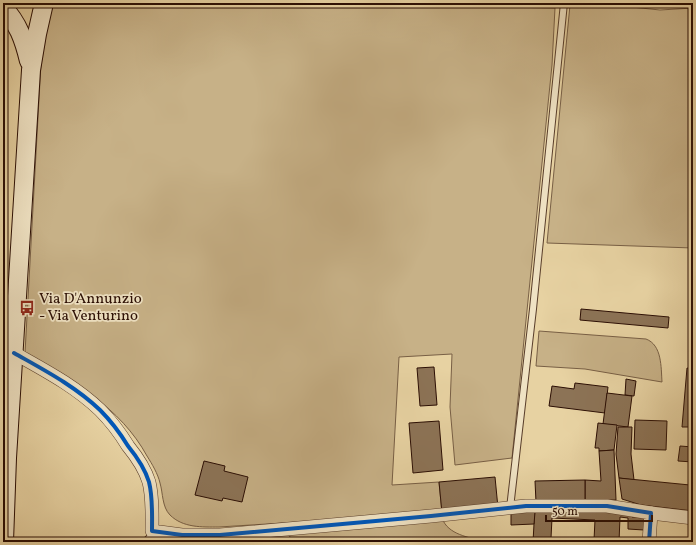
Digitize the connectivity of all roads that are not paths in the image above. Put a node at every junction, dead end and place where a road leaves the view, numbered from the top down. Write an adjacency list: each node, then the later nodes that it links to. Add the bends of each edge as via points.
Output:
1 (44, 3): 4 (main road)
2 (564, 3): 6 (lane)
3 (3, 7): 4 (main road, via 16,23 24,41)
4 (31, 70): 5 (main road)
5 (11, 341): 9 (street, via 82,394 115,426 139,460 150,484); 10 (main road)
6 (510, 508): 7 (street, via 600,506); 9 (street, via 220,535 182,535)
7 (651, 513): 8 (street); 12 (street)
8 (693, 518)
9 (152, 531): 11 (lane)
10 (4, 542)
11 (145, 542)
12 (649, 542)

